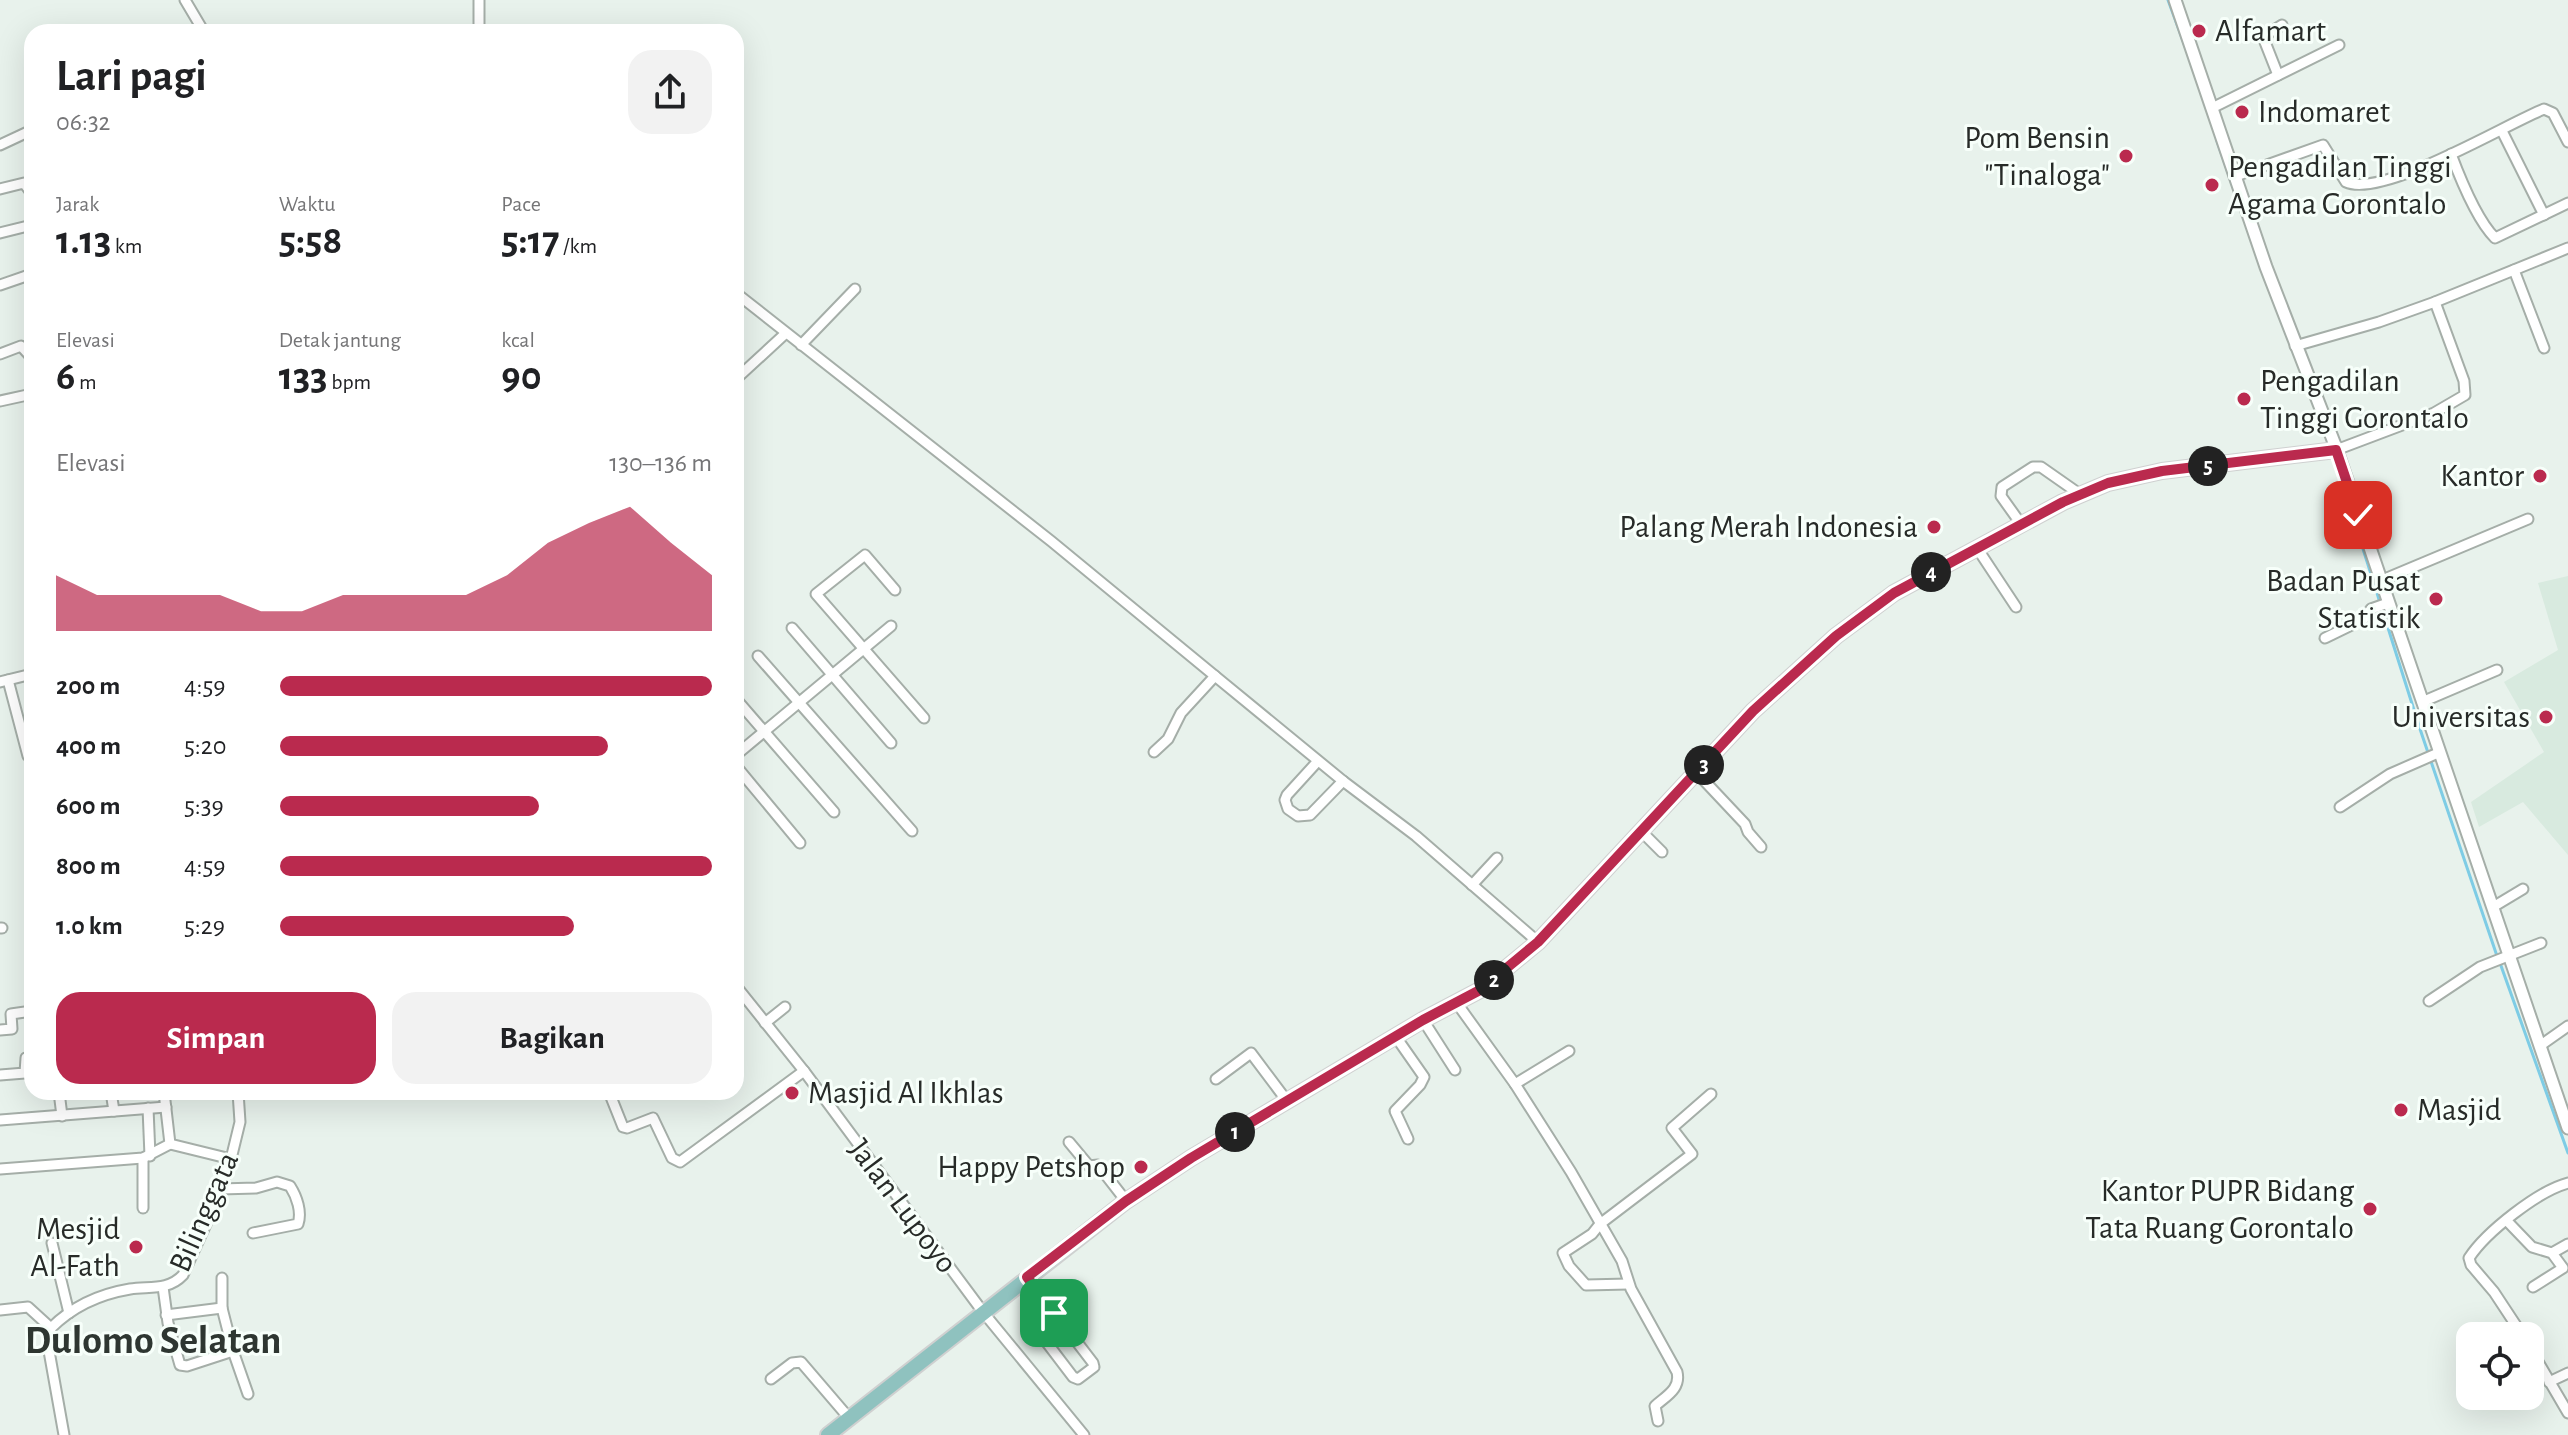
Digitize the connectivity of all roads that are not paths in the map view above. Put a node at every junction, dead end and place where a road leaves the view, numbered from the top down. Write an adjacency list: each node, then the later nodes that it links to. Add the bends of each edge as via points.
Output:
1 (185, 0): 4 (street)
2 (479, 0): 5 (street)
3 (2175, 0): 9 (street)
4 (199, 24)
5 (479, 24)
6 (2282, 25): 8 (street, via 2263,37)
7 (2339, 45): 8 (street)
8 (2278, 75): 9 (street)
9 (2212, 108): 15 (street)
10 (2502, 131): 12 (street, via 2548,109); 14 (street); 19 (street)
11 (24, 134): 13 (street)
12 (2568, 142)
13 (0, 145)
14 (2451, 154): 15 (street, via 2401,174 2350,184 2323,145); 19 (street, via 2495,238)
15 (2236, 176): 31 (street)
16 (24, 181): 17 (street)
17 (0, 189)
18 (2568, 203): 19 (street)
19 (2544, 215)
20 (24, 227): 21 (street)
21 (0, 233)
22 (2568, 248): 23 (street)
23 (2514, 270): 28 (street); 32 (street)
24 (24, 277): 25 (street)
25 (0, 285)
26 (855, 289): 30 (street)
27 (744, 299): 29 (street)
28 (2435, 302): 31 (street); 38 (street, via 2465,395 2434,413)
29 (786, 333): 30 (street); 35 (street)
30 (801, 345): 55 (street)
31 (2295, 346): 38 (street)
32 (2544, 348)
33 (24, 349): 34 (street)
34 (0, 354)
35 (744, 372)
36 (24, 396): 37 (street)
37 (0, 401)
38 (2336, 450): 39 (main road, via 2162,471); 43 (street)
39 (2081, 495): 41 (main road); 41 (street, via 2041,467 2033,467 2001,491)
40 (2528, 519): 43 (street)
41 (2021, 524): 42 (main road)
42 (1977, 548): 46 (street); 68 (main road, via 1894,593 1836,636 1753,711)
43 (2380, 581): 45 (street)
44 (895, 590): 50 (street, via 865,555 816,594)
45 (2383, 605): 49 (street); 57 (street)
46 (2016, 607)
47 (891, 626): 50 (street)
48 (792, 628): 53 (street)
49 (2325, 638)
50 (864, 649): 53 (street); 60 (street)
51 (758, 656): 58 (street)
52 (2497, 670): 57 (street)
53 (833, 675): 58 (street); 62 (street)
54 (24, 676): 56 (street)
55 (1215, 676): 65 (street); 67 (street)
56 (4, 681): 63 (street)
57 (2422, 702): 66 (street)
58 (799, 703): 61 (street); 73 (street)
59 (744, 708): 61 (street)
60 (924, 718)
61 (764, 732): 64 (street); 72 (street)
62 (891, 743)
63 (24, 744)
64 (744, 748)
65 (1154, 752)
66 (2432, 755): 71 (street, via 2390,774); 81 (street)
67 (1318, 761): 70 (street); 70 (street, via 1287,795 1288,809 1298,816 1310,815)
68 (1697, 773): 74 (main road); 76 (street)
69 (744, 776): 75 (street)
70 (1343, 781): 79 (street)
71 (2340, 807)
72 (834, 812)
73 (912, 831)
74 (1641, 831): 77 (street); 82 (main road)
75 (800, 843)
76 (1761, 847)
77 (1662, 852)
78 (1497, 858): 79 (street)
79 (1472, 885): 82 (street)
80 (2523, 889): 81 (street)
81 (2493, 907): 84 (street)
82 (1538, 942): 87 (main road, via 1480,990)
83 (2541, 943): 84 (street)
84 (2507, 958): 86 (street, via 2466,975); 95 (street)
85 (744, 996): 91 (street, Jalan Lupoyo)
86 (2429, 1001)
87 (1456, 1002): 90 (main road); 102 (street)
88 (785, 1007): 91 (street)
89 (24, 1012): 93 (street, via 11,1014 12,1029)
90 (1423, 1020): 94 (main road); 97 (street)
91 (765, 1023): 98 (street, Jalan Lupoyo)
92 (2568, 1026): 95 (street)
93 (0, 1030)
94 (1396, 1037): 109 (main road); 116 (street, via 1424,1077 1395,1111)
95 (2541, 1045): 115 (street)
96 (1569, 1051): 102 (street)
97 (1455, 1070)
98 (804, 1071): 108 (street, via 680,1162 672,1158 653,1118 625,1128); 141 (street, Jalan Lupoyo)
99 (24, 1073): 100 (street)
100 (0, 1075)
101 (1216, 1079): 109 (street, via 1251,1053)
102 (1515, 1084): 127 (street)
103 (1711, 1094): 127 (street, via 1672,1128 1692,1154)
104 (60, 1100): 113 (street)
105 (112, 1100): 112 (street)
106 (165, 1100): 110 (street)
107 (239, 1100): 120 (street, Bilinggata, via 240,1122)
108 (613, 1100)
109 (1287, 1101): 124 (main road)
110 (166, 1107): 111 (street); 118 (street)
111 (148, 1108): 112 (street); 119 (street)
112 (114, 1111): 113 (street)
113 (62, 1116): 114 (street)
114 (0, 1120)
115 (2568, 1128)
116 (1408, 1139)
117 (1069, 1142): 124 (street, via 1089,1166 1098,1165)
118 (170, 1144): 119 (street); 120 (street)
119 (146, 1157): 121 (street); 125 (street)
120 (231, 1159): 123 (street, Bilinggata)
121 (0, 1169)
122 (2568, 1183): 126 (street, via 2540,1194)
123 (220, 1189): 128 (street, via 277,1182 290,1186 298,1224); 136 (street, Bilinggata, via 183,1275)
124 (1126, 1201): 133 (main road)
125 (143, 1208)
126 (2507, 1221): 131 (street, via 2532,1247); 144 (street, via 2470,1262)
127 (1600, 1224): 135 (street, via 1622,1261); 135 (street, via 1563,1255 1586,1285)
128 (253, 1233)
129 (52, 1243): 138 (street)
130 (2568, 1244): 131 (street)
131 (2552, 1253): 132 (street)
132 (2566, 1272): 137 (street)
133 (1027, 1277): 141 (main road); 142 (street)
134 (222, 1278): 139 (street)
135 (1628, 1284): 154 (street, via 1679,1377 1655,1406)
136 (163, 1287): 138 (street, Bilinggata, via 105,1295); 143 (street)
137 (2533, 1287)
138 (67, 1308): 145 (street, Bilinggata)
139 (222, 1308): 143 (street); 146 (street)
140 (0, 1310): 145 (street, via 28,1307)
141 (983, 1312): 153 (main road); 157 (street, Jalan Lupoyo)
142 (1054, 1313): 142 (street, via 1038,1331 1078,1379 1094,1365)
143 (166, 1315): 146 (street, via 180,1365)
144 (2514, 1322)
145 (49, 1326): 155 (street)
146 (233, 1351): 151 (street)
147 (2544, 1373): 150 (street)
148 (2568, 1373): 150 (street)
149 (771, 1379): 153 (street, via 801,1362)
150 (2549, 1382): 152 (street)
151 (248, 1394)
152 (2568, 1413)
153 (849, 1418): 156 (main road)
154 (1658, 1421)
155 (64, 1435)
156 (828, 1435)
157 (1084, 1435)

